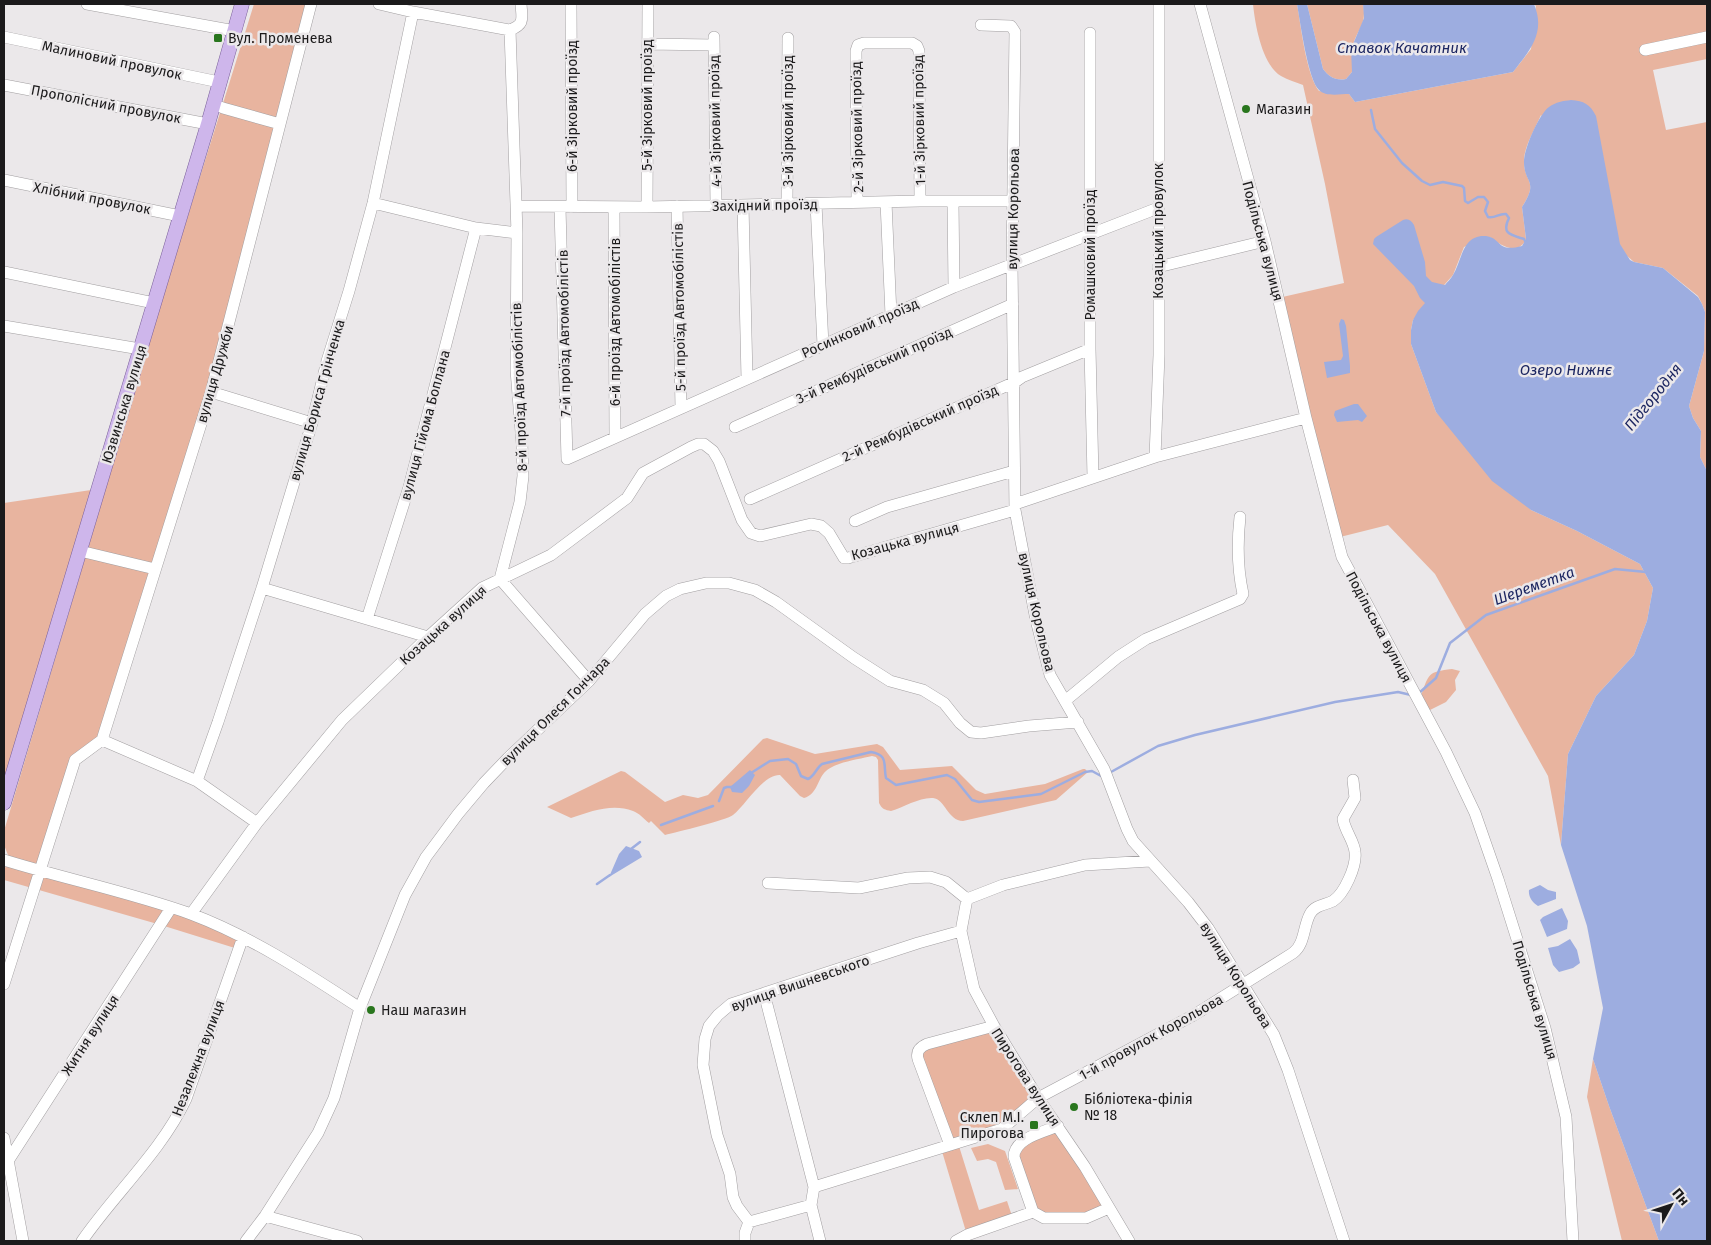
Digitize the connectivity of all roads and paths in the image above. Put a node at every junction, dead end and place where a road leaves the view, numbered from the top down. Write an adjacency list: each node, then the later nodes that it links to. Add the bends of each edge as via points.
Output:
1 (87, 4): 13 (street)
2 (242, 4): 13 (main road, Юзвинська вулиця)
3 (311, 4): 25 (street, вулиця Дружби)
4 (379, 4): 10 (street)
5 (521, 4): 12 (street, via 522,22)
6 (571, 4): 41 (street, 6-й Зірковий проїзд)
7 (648, 4): 18 (street, 5-й Зірковий проїзд)
8 (1159, 4): 42 (street, Козацький провулок)
9 (1200, 4): 47 (street, Подільська вулиця)
10 (413, 12): 12 (street); 32 (street, вулиця Бориса Грінченка)
11 (981, 25): 28 (street, вулиця Корольова, via 1011,26 1015,32)
12 (510, 30): 37 (street, 8-й проїзд Автомобілістів)
13 (235, 31): 21 (main road, Юзвинська вулиця)
14 (1090, 33): 46 (street, Ромашковий проїзд)
15 (4, 37): 21 (street, Малиновий провулок)
16 (788, 38): 33 (street, 3-й Зірковий проїзд)
17 (1707, 40): 19 (street)
18 (647, 44): 35 (street, 4-й Зірковий проїзд, via 714,41); 40 (street, 5-й Зірковий проїзд)
19 (1645, 50)
20 (856, 51): 27 (street, 1-й Зірковий проїзд, via 858,45 864,43 912,43 917,46); 29 (street, 2-й Зірковий проїзд)
21 (219, 82): 23 (main road, Юзвинська вулиця)
22 (4, 85): 24 (street, Прополісний провулок)
23 (214, 104): 24 (main road, Юзвинська вулиця); 25 (street)
24 (208, 124): 43 (main road, Юзвинська вулиця)
25 (280, 124): 61 (street, вулиця Дружби)
26 (4, 180): 43 (street, Хлібний провулок)
27 (920, 201): 30 (street, Західний проїзд); 31 (street, Західний проїзд)
28 (1014, 201): 31 (street, Західний проїзд); 48 (street, вулиця Корольова)
29 (857, 202): 30 (street, Західний проїзд); 34 (street, Західний проїзд)
30 (886, 202): 54 (street)
31 (953, 202): 51 (street)
32 (373, 203): 44 (street); 64 (street, вулиця Бориса Грінченка)
33 (787, 204): 34 (street, Західний проїзд); 36 (street, Західний проїзд)
34 (816, 204): 56 (street)
35 (716, 205): 36 (street, Західний проїзд); 38 (street, Західний проїзд)
36 (743, 205): 59 (street)
37 (516, 206): 41 (street, Західний проїзд); 45 (street, 8-й проїзд Автомобілістів)
38 (677, 206): 40 (street, Західний проїзд); 62 (street, 5-й проїзд Автомобілістів)
39 (614, 207): 40 (street, Західний проїзд); 41 (street, Західний проїзд); 66 (street, 6-й проїзд Автомобілістів)
40 (648, 207)
41 (566, 208): 68 (street, 7-й проїзд Автомобілістів)
42 (1158, 208): 46 (street, Росинковий проїзд); 49 (street, Козацький провулок)
43 (180, 216): 52 (main road, Юзвинська вулиця)
44 (476, 228): 45 (street); 79 (street, вулиця Гійома Боплана, via 409,487)
45 (517, 233): 77 (street, 8-й проїзд Автомобілістів, via 516,370 523,476 520,502)
46 (1090, 234): 48 (street, Росинковий проїзд); 57 (street, Ромашковий проїзд)
47 (1265, 241): 49 (street); 63 (street, Подільська вулиця)
48 (1012, 264): 51 (street, Росинковий проїзд); 53 (street, вулиця Корольова)
49 (1158, 267): 67 (street, Козацький провулок)
50 (4, 272): 52 (street)
51 (954, 287): 54 (street, Росинковий проїзд)
52 (154, 303): 58 (main road, Юзвинська вулиця)
53 (1013, 304): 60 (street, вулиця Корольова); 65 (street, 3-й Рембудівський проїзд)
54 (891, 315): 56 (street, Росинковий проїзд)
55 (4, 326): 58 (street)
56 (823, 344): 59 (street, Росинковий проїзд)
57 (1090, 348): 60 (street, 2-й Рембудівський проїзд); 70 (street, Ромашковий проїзд)
58 (140, 349): 75 (main road, Юзвинська вулиця)
59 (747, 378): 62 (street, Росинковий проїзд)
60 (1015, 382): 69 (street, вулиця Корольова); 71 (street, 2-й Рембудівський проїзд)
61 (211, 392): 64 (street); 76 (street, вулиця Дружби)
62 (680, 408): 66 (street, Росинковий проїзд)
63 (1306, 418): 67 (street, Козацька вулиця); 123 (street, Подільська вулиця, via 1342,557 1446,752 1475,813 1498,879 1545,1028 1566,1117)
64 (312, 423): 78 (street, вулиця Бориса Грінченка)
65 (735, 427)
66 (615, 437): 68 (street, Росинковий проїзд)
67 (1155, 457): 70 (street, Козацька вулиця)
68 (567, 458)
69 (1014, 471): 72 (street, вулиця Корольова); 74 (street, via 887,507)
70 (1093, 477): 72 (street, Козацька вулиця)
71 (750, 499)
72 (1015, 507): 77 (street, Козацька вулиця, via 844,558 822,526 811,524 760,536 752,532 742,520 716,456 708,446 698,444 647,471 627,498 557,550); 82 (street, вулиця Корольова, via 1042,646 1054,684)
73 (1240, 517): 82 (street, via 1237,544 1243,594 1240,599 1146,639 1118,656)
74 (855, 521)
75 (80, 551): 76 (street); 87 (main road, Юзвинська вулиця)
76 (155, 570): 84 (street, вулиця Дружби)
77 (500, 579): 80 (street, Козацька вулиця, via 478,592); 81 (street)
78 (262, 588): 79 (street); 85 (street, вулиця Бориса Грінченка)
79 (367, 619): 80 (street)
80 (428, 637): 88 (street, Козацька вулиця, via 342,720)
81 (589, 681): 83 (street, вулиця Олеся Гончара, via 660,600 692,585 718,582 742,586 766,596 890,681 924,690 944,704 971,732 981,734); 101 (street, вулиця Олеся Гончара, via 484,782 426,857 405,896)
82 (1065, 701): 83 (street, вулиця Корольова)
83 (1078, 722): 90 (street, вулиця Корольова, via 1104,769 1130,835)
84 (102, 740): 85 (street); 91 (street, via 75,760)
85 (197, 780): 88 (street)
86 (1353, 780): 99 (street, 1-й провулок Корольова, via 1355,798 1343,819 1355,854 1345,887 1334,900 1312,912 1296,951)
87 (4, 803)
88 (257, 823): 95 (street, Козацька вулиця)
89 (4, 860): 91 (street)
90 (1150, 861): 93 (street, via 1085,865 1003,885); 99 (street, вулиця Корольова, via 1205,924)
91 (40, 870): 94 (street); 98 (street)
92 (768, 883): 93 (street, via 859,888 930,877 946,882)
93 (967, 899): 96 (street, Пирогова вулиця)
94 (171, 908): 95 (street); 107 (street, Житня вулиця)
95 (191, 914): 97 (street)
96 (961, 931): 100 (street, вулиця Вишневського); 102 (street, Пирогова вулиця, via 972,985)
97 (243, 937): 101 (street, via 290,962); 115 (street, Незалежна вулиця, via 176,1119)
98 (4, 984)
99 (1244, 984): 103 (street, 1-й провулок Корольова, via 1194,1015); 122 (street, вулиця Корольова, via 1283,1054)
100 (764, 993): 108 (street); 113 (street, вулиця Вишневського, via 731,1004 718,1015 709,1026 703,1050 703,1065 717,1135 730,1174 732,1197)
101 (360, 1008): 112 (street, вулиця Олеся Гончара, via 334,1098 318,1133)
102 (994, 1026): 103 (street, Пирогова вулиця); 106 (street, via 927,1044 918,1053)
103 (1038, 1098): 104 (street, Пирогова вулиця); 106 (street, 1-й провулок Корольова, via 1002,1128)
104 (1058, 1126): 110 (street, Пирогова вулиця); 111 (street, via 1024,1140 1014,1152)
105 (4, 1138): 107 (street)
106 (950, 1146): 108 (street, 1-й провулок Корольова)
107 (8, 1161): 114 (street)
108 (814, 1187): 109 (street)
109 (811, 1205): 113 (street); 119 (street)
110 (1109, 1208): 111 (street, via 1086,1218 1044,1218); 121 (street, Пирогова вулиця)
111 (1033, 1212): 120 (street)
112 (265, 1216): 116 (street, вулиця Олеся Гончара); 117 (street)
113 (749, 1222): 118 (street)
114 (23, 1241)
115 (82, 1241)
116 (246, 1241)
117 (356, 1241)
118 (745, 1241)
119 (820, 1241)
120 (956, 1241)
121 (1129, 1241)
122 (1344, 1241)
123 (1573, 1241)

